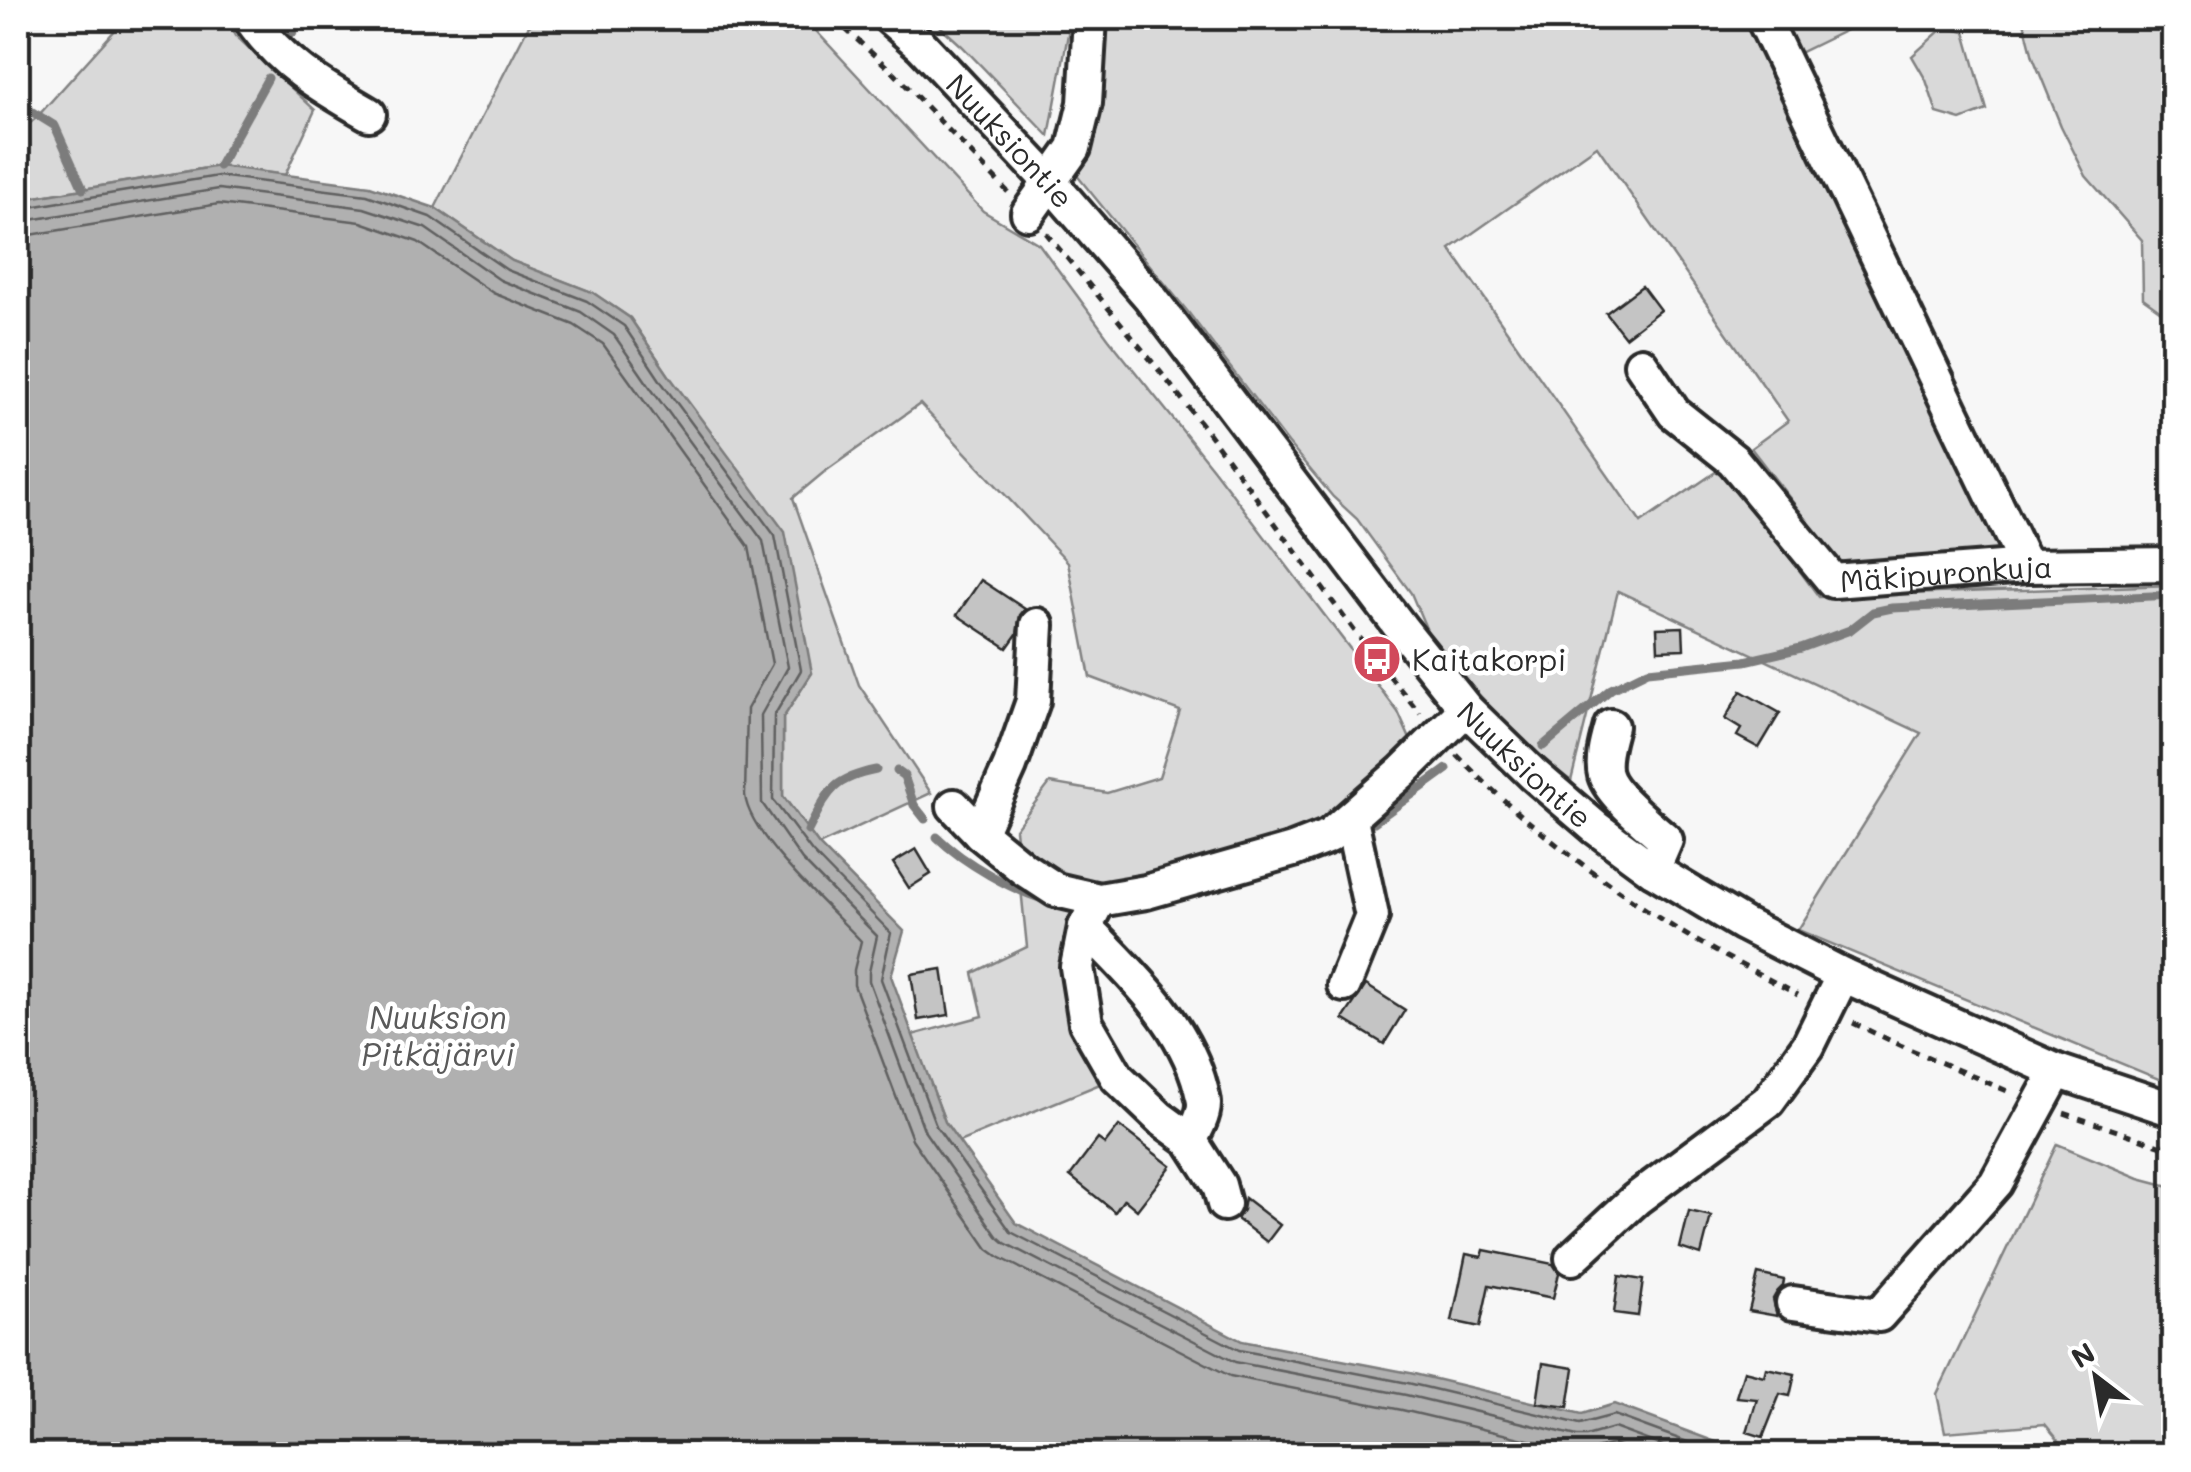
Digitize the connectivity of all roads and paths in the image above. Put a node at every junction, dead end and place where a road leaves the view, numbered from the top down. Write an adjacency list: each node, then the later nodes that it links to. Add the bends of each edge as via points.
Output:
1 (250, 18): 5 (street, via 285,60)
2 (890, 18): 6 (street, Nuuksiontie)
3 (1090, 18): 6 (street, via 1085,103 1074,148)
4 (1763, 18): 10 (street)
5 (369, 114)
6 (1050, 182): 7 (street); 12 (street, Nuuksiontie, via 1150,297)
7 (1028, 212)
8 (1640, 364): 10 (street, Mäkipuronkuja, via 1674,413 1733,460 1832,582)
9 (2174, 564): 10 (street, Mäkipuronkuja)
10 (2026, 566)
11 (1036, 625): 16 (street, via 1033,700)
12 (1466, 709): 15 (street); 17 (street, Nuuksiontie, via 1596,828)
13 (1611, 726): 17 (street, via 1605,776 1666,840)
14 (954, 806): 16 (street)
15 (1351, 819): 18 (street, via 1294,850); 20 (street, via 1372,916)
16 (980, 833): 18 (street)
17 (1654, 870): 19 (street, Nuuksiontie)
18 (1092, 914): 23 (street, via 1196,1071 1205,1105); 23 (street, via 1077,967 1086,1023 1118,1077)
19 (1843, 975): 21 (street, Nuuksiontie); 25 (street, via 1808,1046 1768,1100 1636,1199)
20 (1344, 985)
21 (2057, 1071): 22 (street, Nuuksiontie); 26 (street, via 1996,1183 1879,1315)
22 (2174, 1110)
23 (1190, 1140): 24 (street)
24 (1224, 1204)
25 (1572, 1258)
26 (1793, 1303)
27 (2174, 1444): 28 (path)
28 (2162, 1454)

